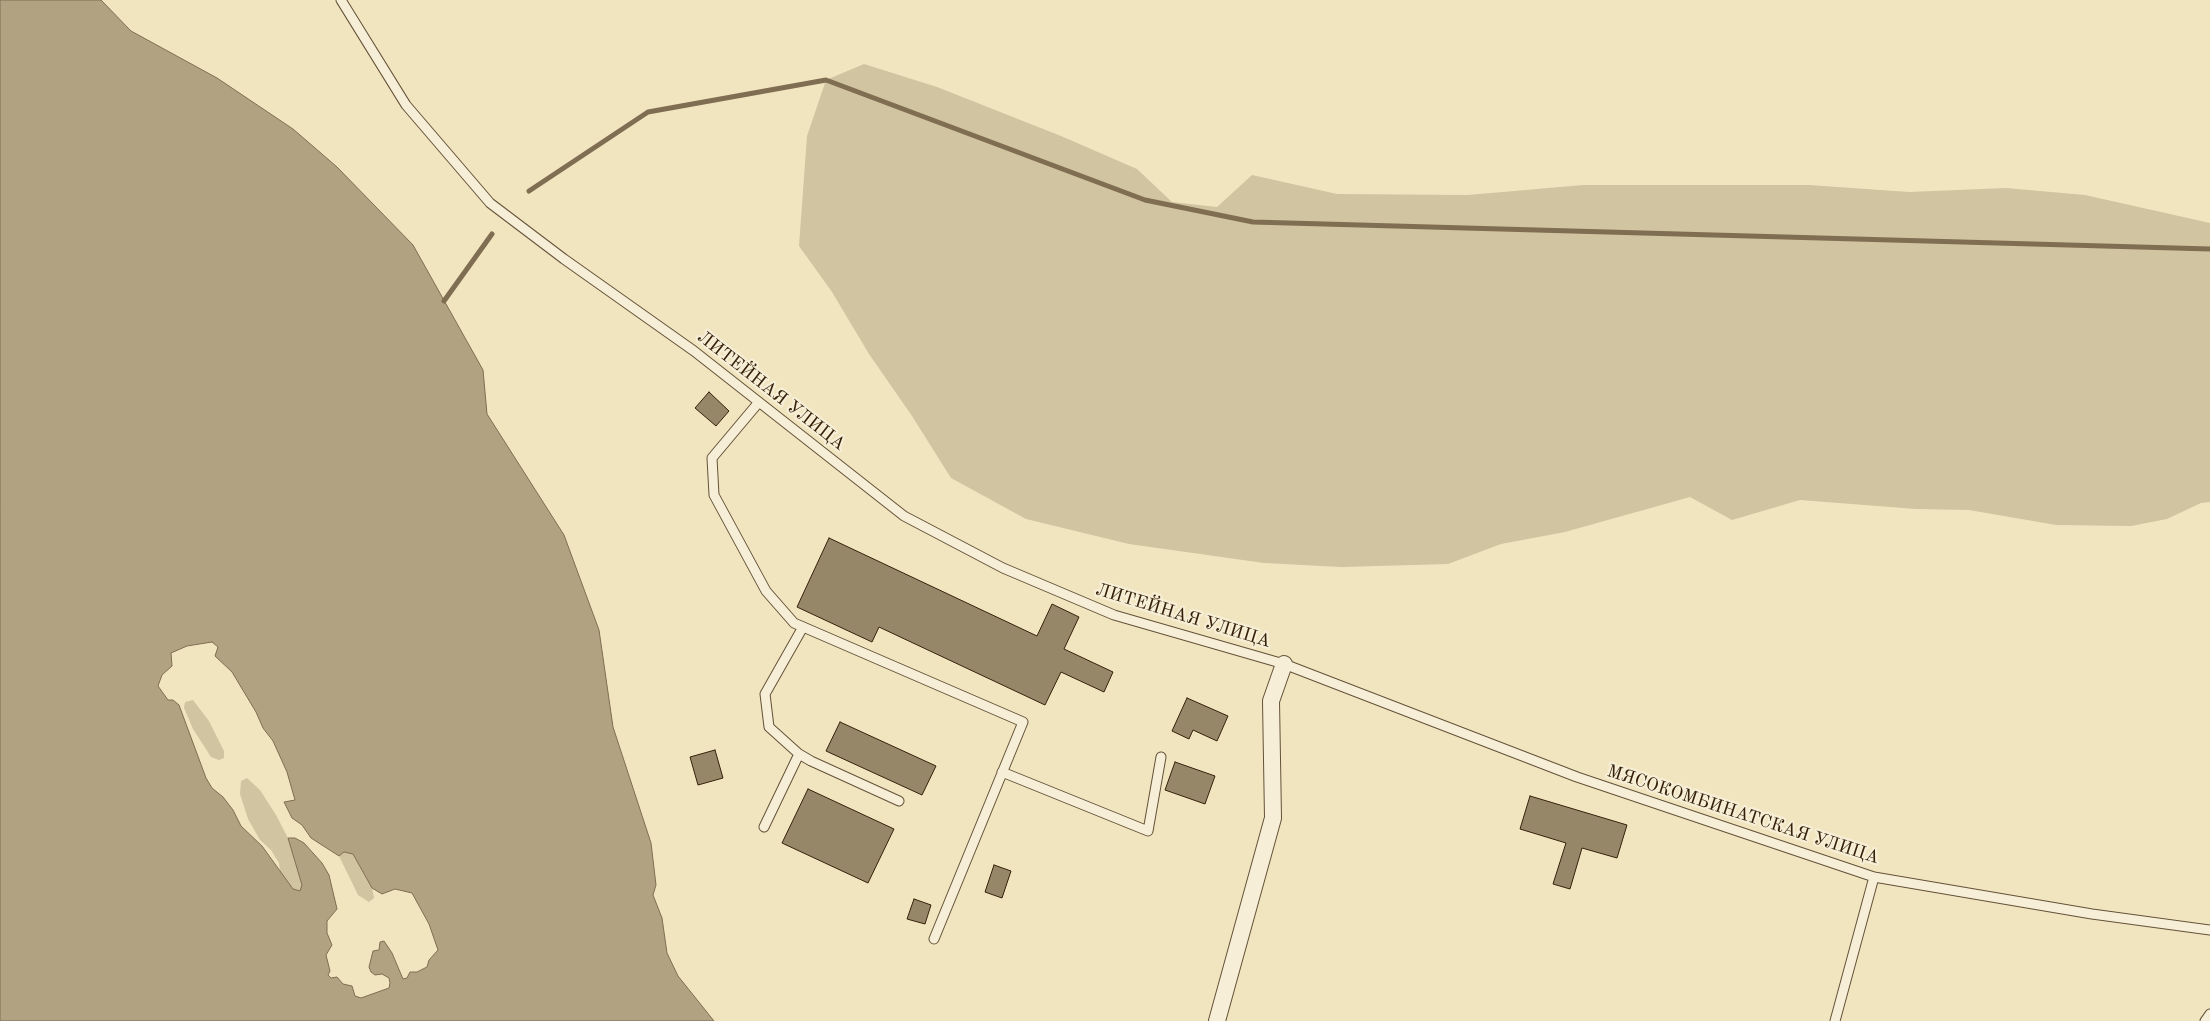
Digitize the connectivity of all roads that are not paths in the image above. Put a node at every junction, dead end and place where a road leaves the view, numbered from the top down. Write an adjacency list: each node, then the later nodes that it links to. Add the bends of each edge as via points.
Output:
1 (341, 0): 2 (lane, ЛИТЕЙНАЯ УЛИЦА, via 406,105 490,203)
2 (759, 402): 3 (lane, via 712,458 714,496 766,591 794,623); 4 (lane, ЛИТЕЙНАЯ УЛИЦА, via 904,516 1003,568 1114,615)
3 (803, 627): 5 (lane, via 765,694 769,727); 7 (lane, via 1023,722)
4 (1284, 664): 10 (lane, МЯСОКОМБИНАТСКАЯ УЛИЦА, via 1577,777); 14 (street, via 1271,701 1273,818)
5 (799, 754): 8 (lane); 9 (lane)
6 (1161, 757): 7 (lane, via 1148,831)
7 (1002, 772): 12 (lane)
8 (899, 801)
9 (764, 827)
10 (1874, 877): 11 (lane, МЯСОКОМБИНАТСКАЯ УЛИЦА, via 2092,914); 15 (lane)
11 (2210, 930)
12 (934, 939)
13 (2210, 1014): 16 (lane)
14 (1218, 1021)
15 (1834, 1021)
16 (2205, 1021)

